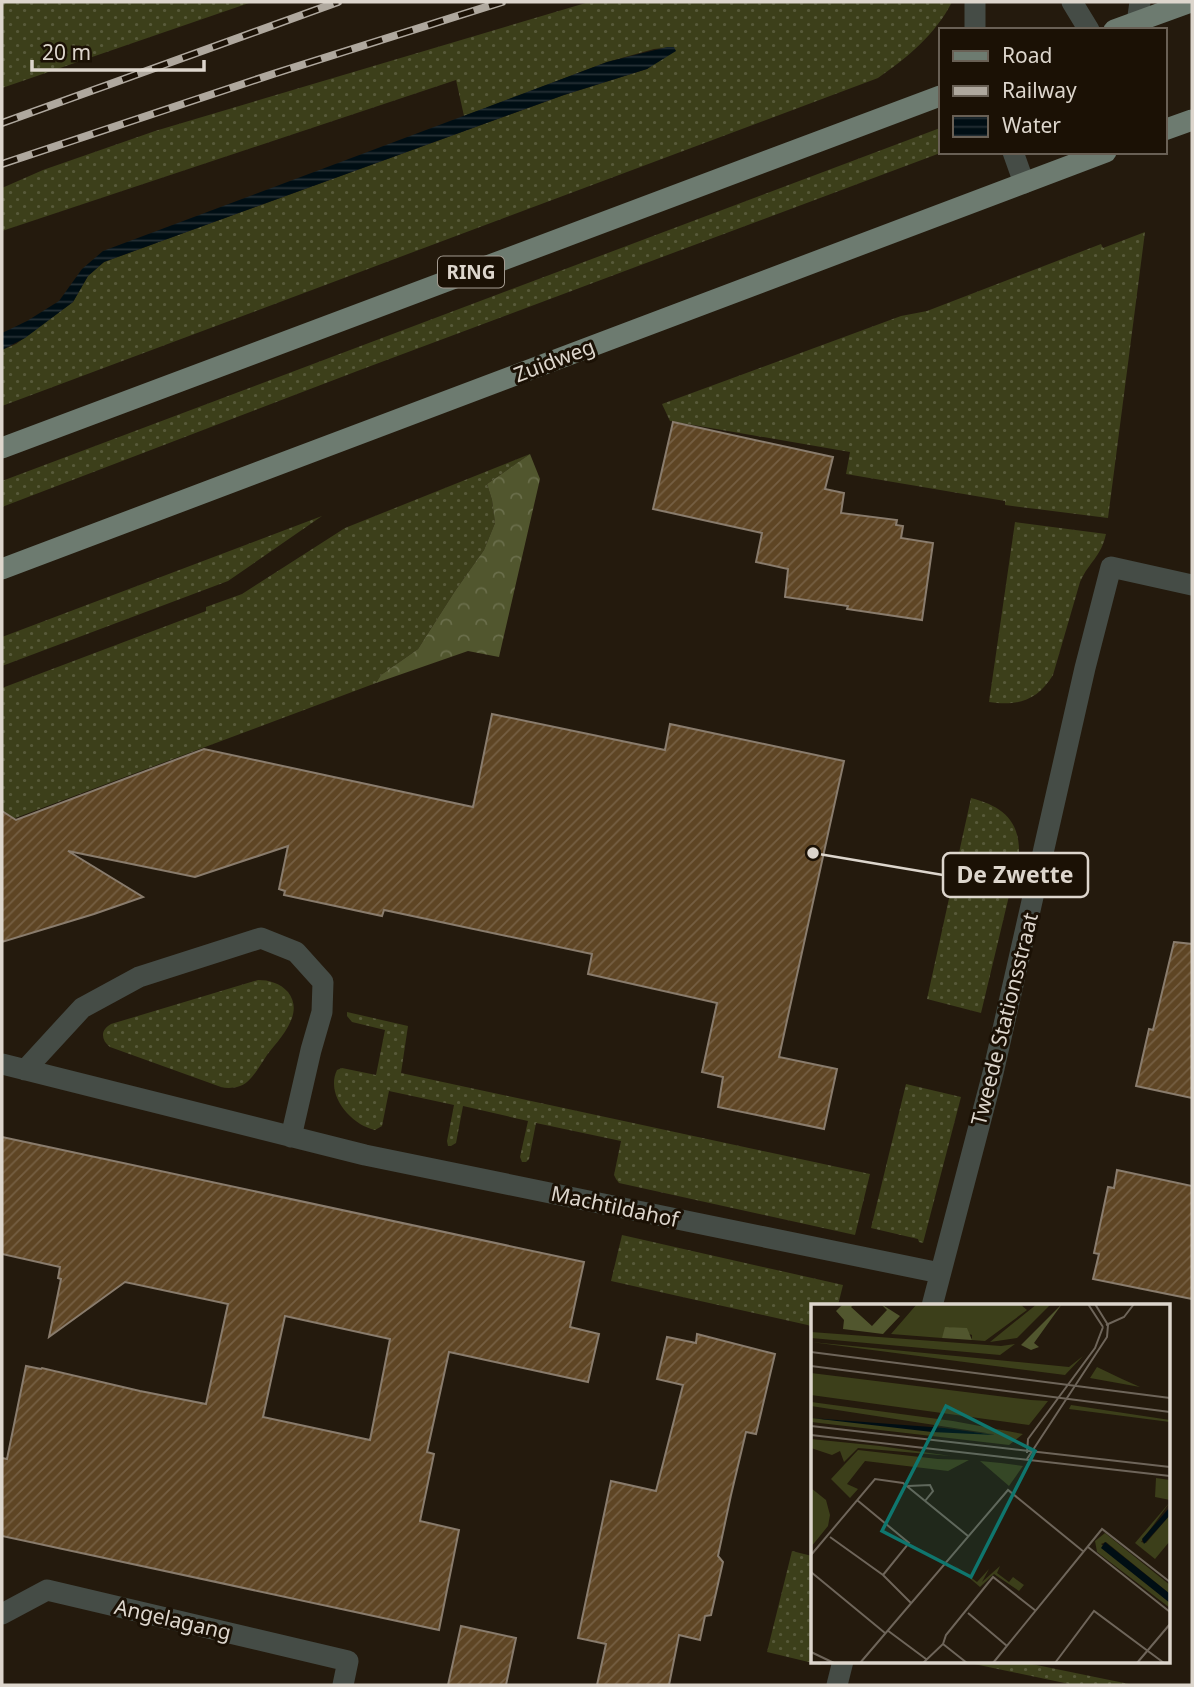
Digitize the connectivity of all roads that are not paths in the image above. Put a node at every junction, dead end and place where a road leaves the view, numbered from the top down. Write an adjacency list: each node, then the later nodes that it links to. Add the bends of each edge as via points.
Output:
1 (975, 2): 5 (street)
2 (1072, 2): 6 (street)
3 (1191, 2): 4 (main road)
4 (1138, 18): 7 (main road)
5 (975, 28)
6 (1088, 28)
7 (1118, 28)
8 (939, 96): 14 (main road, RING)
9 (1192, 120): 10 (main road)
10 (1166, 129)
11 (1014, 154): 13 (street)
12 (1101, 154): 13 (main road, Zuidweg)
13 (1024, 183): 15 (main road, Zuidweg)
14 (2, 448)
15 (2, 569)
16 (1192, 585): 20 (street, Tweede Stationsstraat, via 1111,567 993,1073)
17 (2, 1064): 18 (street, Machtildahof)
18 (25, 1070): 19 (street, Machtildahof); 19 (street, via 82,1008 139,977 261,938 296,952 323,982 322,1012)
19 (291, 1137): 20 (street, Machtildahof)
20 (940, 1273): 21 (street, Tweede Stationsstraat)
21 (932, 1304)
22 (2, 1614): 24 (street, Angelagang, via 47,1590 348,1661)
23 (843, 1662): 25 (street)
24 (343, 1685)
25 (837, 1685)

